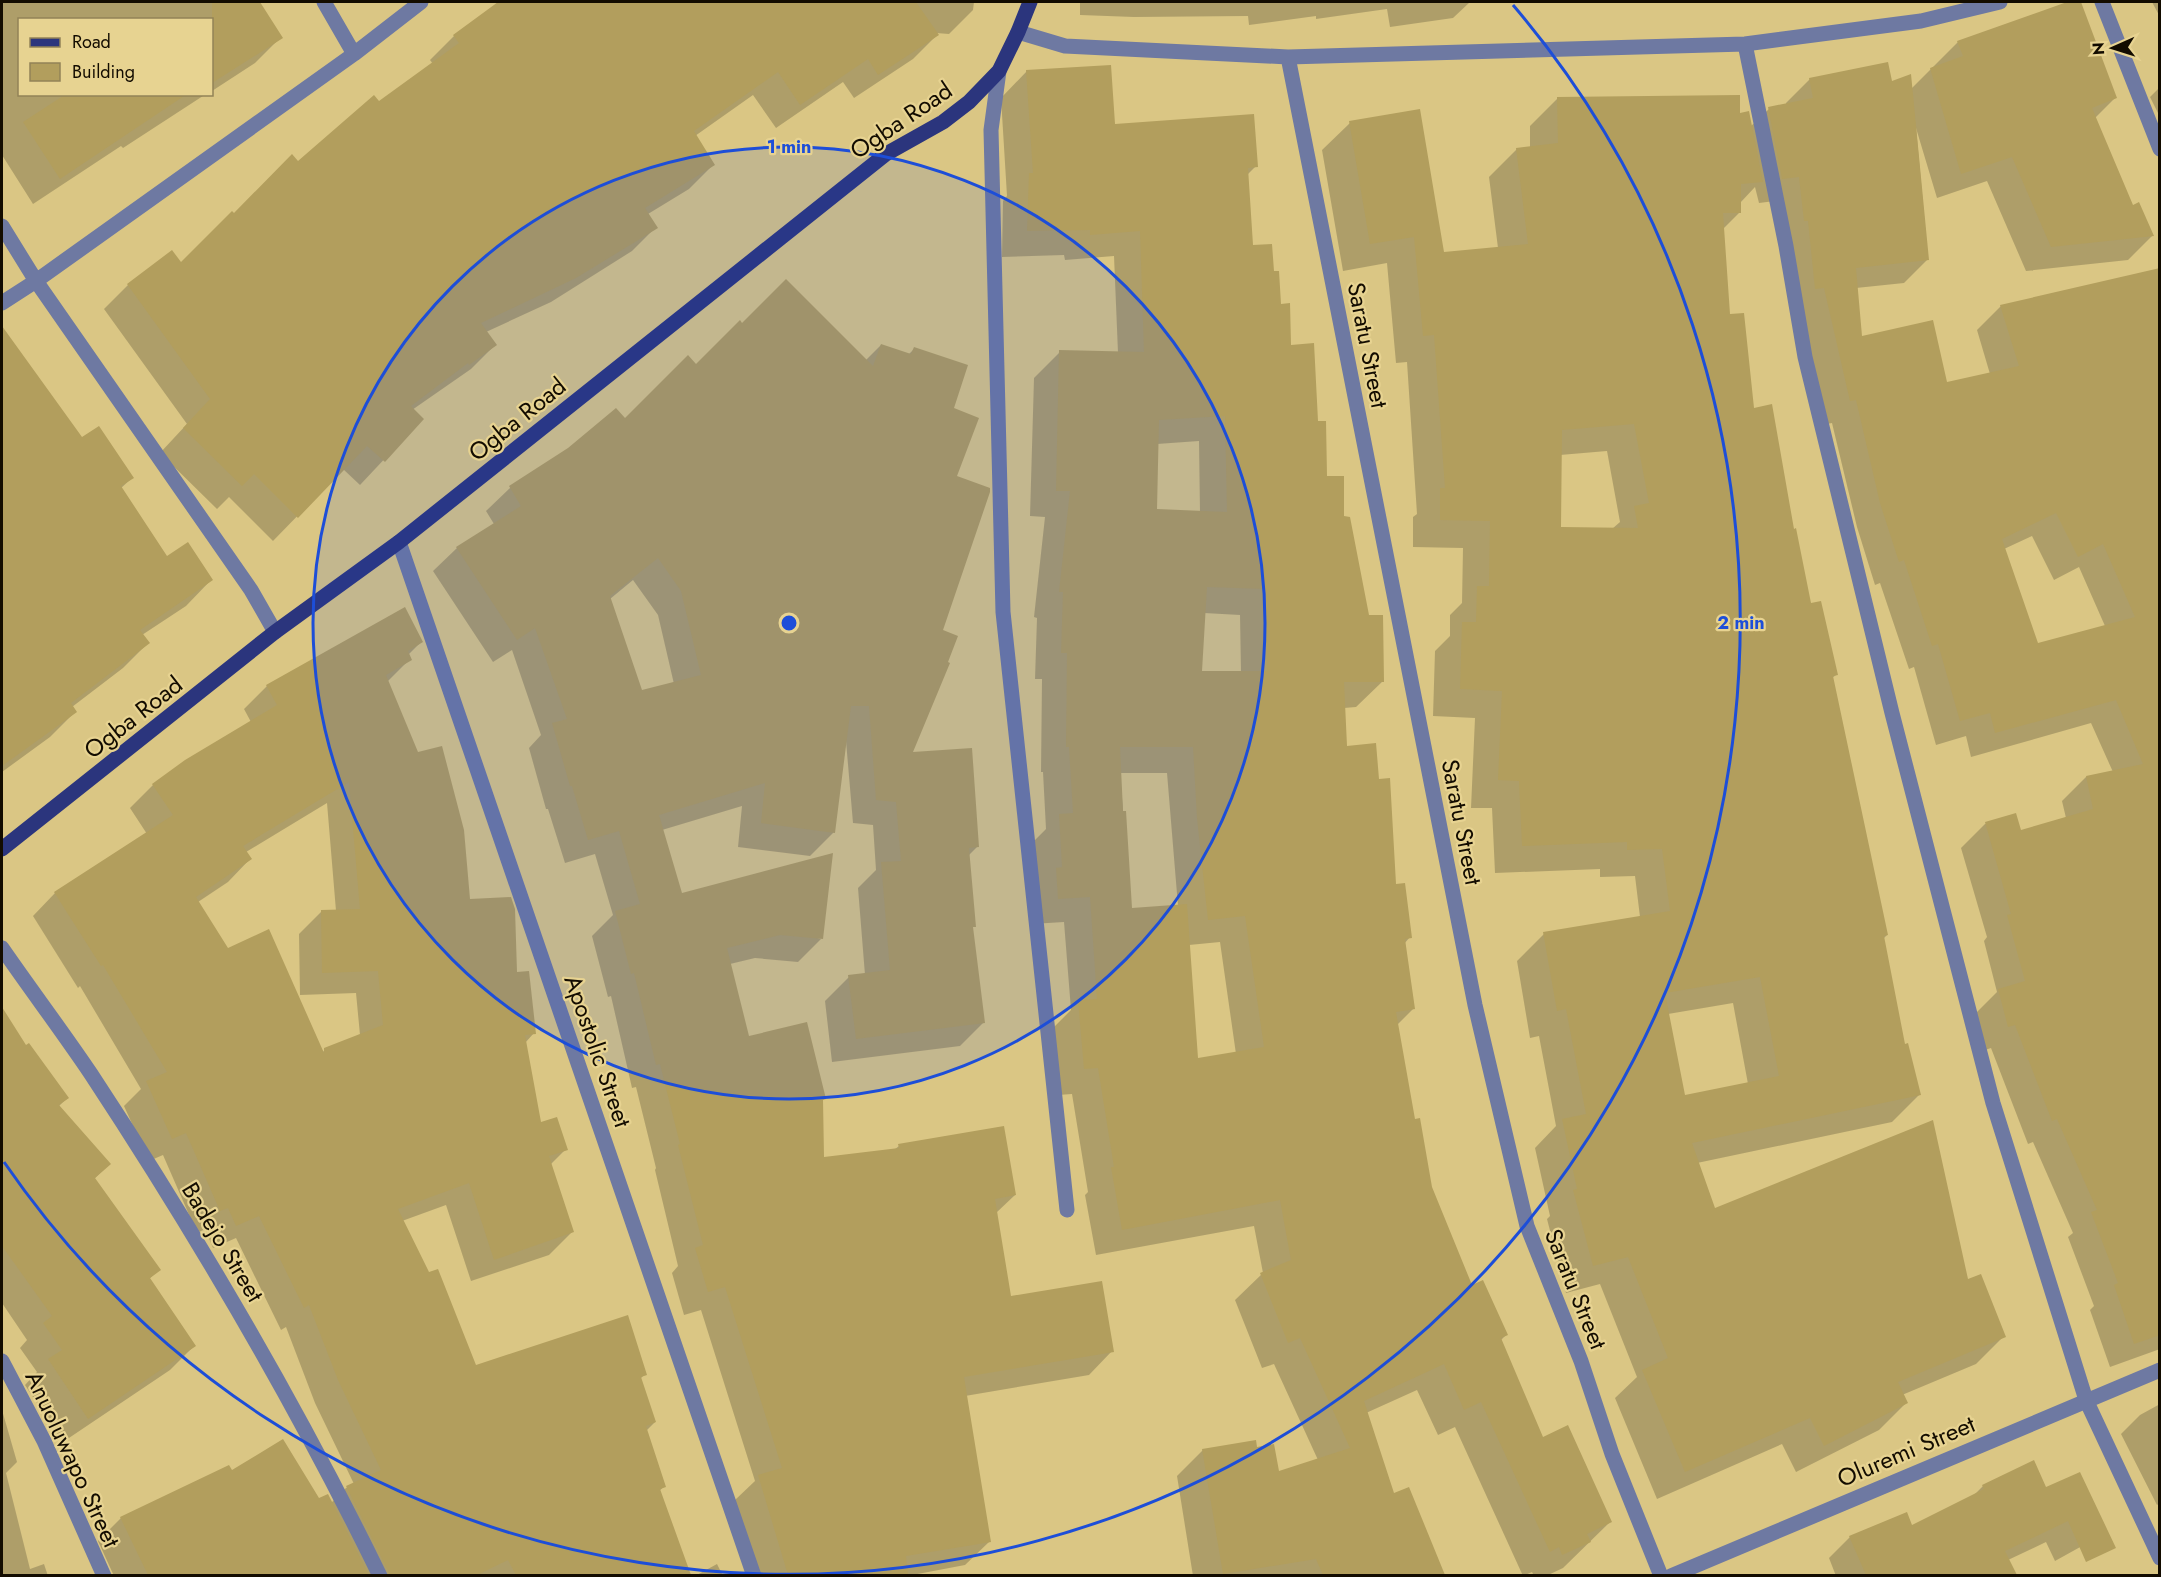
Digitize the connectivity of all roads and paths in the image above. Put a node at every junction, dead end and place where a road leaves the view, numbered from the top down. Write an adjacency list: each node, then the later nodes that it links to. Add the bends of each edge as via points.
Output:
1 (324, 2): 8 (street)
2 (421, 2): 8 (street)
3 (1030, 2): 6 (main road, Ogba Road)
4 (2000, 2): 7 (street, via 1922,21)
5 (2102, 2): 11 (street)
6 (1018, 32): 9 (street, via 1065,46); 10 (main road, Ogba Road)
7 (1745, 44): 9 (street); 22 (street, via 1805,357 1892,712 1993,1103)
8 (354, 54): 13 (street)
9 (1288, 57): 27 (street, Saratu Street, via 1475,1005 1527,1226)
10 (999, 71): 15 (main road, Ogba Road, via 969,102 943,122 886,154); 19 (street, via 991,130 1003,612)
11 (2160, 149)
12 (2, 226): 13 (street)
13 (36, 281): 14 (street); 16 (street, via 251,590)
14 (2, 303)
15 (399, 542): 16 (main road, Ogba Road); 26 (street, Apostolic Street)
16 (275, 633): 17 (main road, Ogba Road)
17 (2, 849)
18 (2, 948): 25 (street, Badejo Street, via 90,1072 214,1267 339,1492)
19 (1067, 1210)
20 (2, 1361): 24 (street, Anuoluwapo Street, via 44,1441)
21 (2160, 1370): 22 (street, Oluremi Street)
22 (2086, 1400): 23 (street); 28 (street, Oluremi Street)
23 (2160, 1558)
24 (104, 1575)
25 (380, 1575)
26 (754, 1575)
27 (1661, 1575)
28 (1671, 1575)

